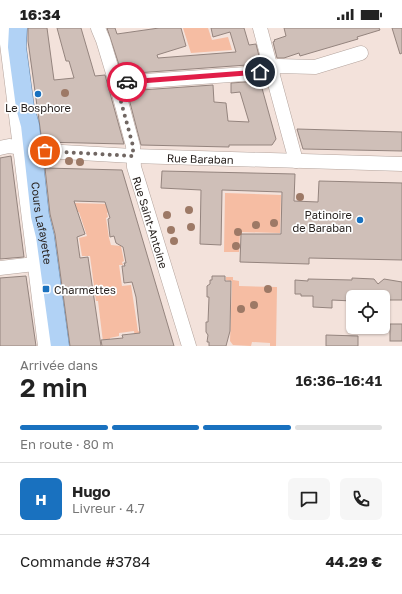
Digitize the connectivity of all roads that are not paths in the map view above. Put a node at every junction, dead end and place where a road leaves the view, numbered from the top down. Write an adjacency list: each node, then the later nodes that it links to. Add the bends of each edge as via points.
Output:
1 (5, 28): 9 (street)
2 (18, 28): 9 (main road, Cours Lafayette, via 17,47 30,125)
3 (98, 28): 7 (street, Rue Saint-Antoine)
4 (260, 28): 6 (street)
5 (361, 53): 6 (street, via 315,67 278,66)
6 (272, 70): 7 (street); 11 (street)
7 (116, 83): 10 (street, Rue Saint-Antoine, via 133,146)
8 (0, 148): 9 (street, Rue Baraban, via 9,146)
9 (27, 149): 10 (street, Rue Baraban); 13 (main road, Cours Lafayette, via 36,171 40,216 45,236)
10 (133, 156): 11 (street, Rue Baraban); 17 (street, Rue Saint-Antoine, via 134,167)
11 (296, 161): 12 (street, Rue Baraban)
12 (402, 164)
13 (42, 263): 14 (street); 15 (street); 16 (main road, Cours Lafayette)
14 (0, 268)
15 (45, 346)
16 (60, 346)
17 (189, 346)

